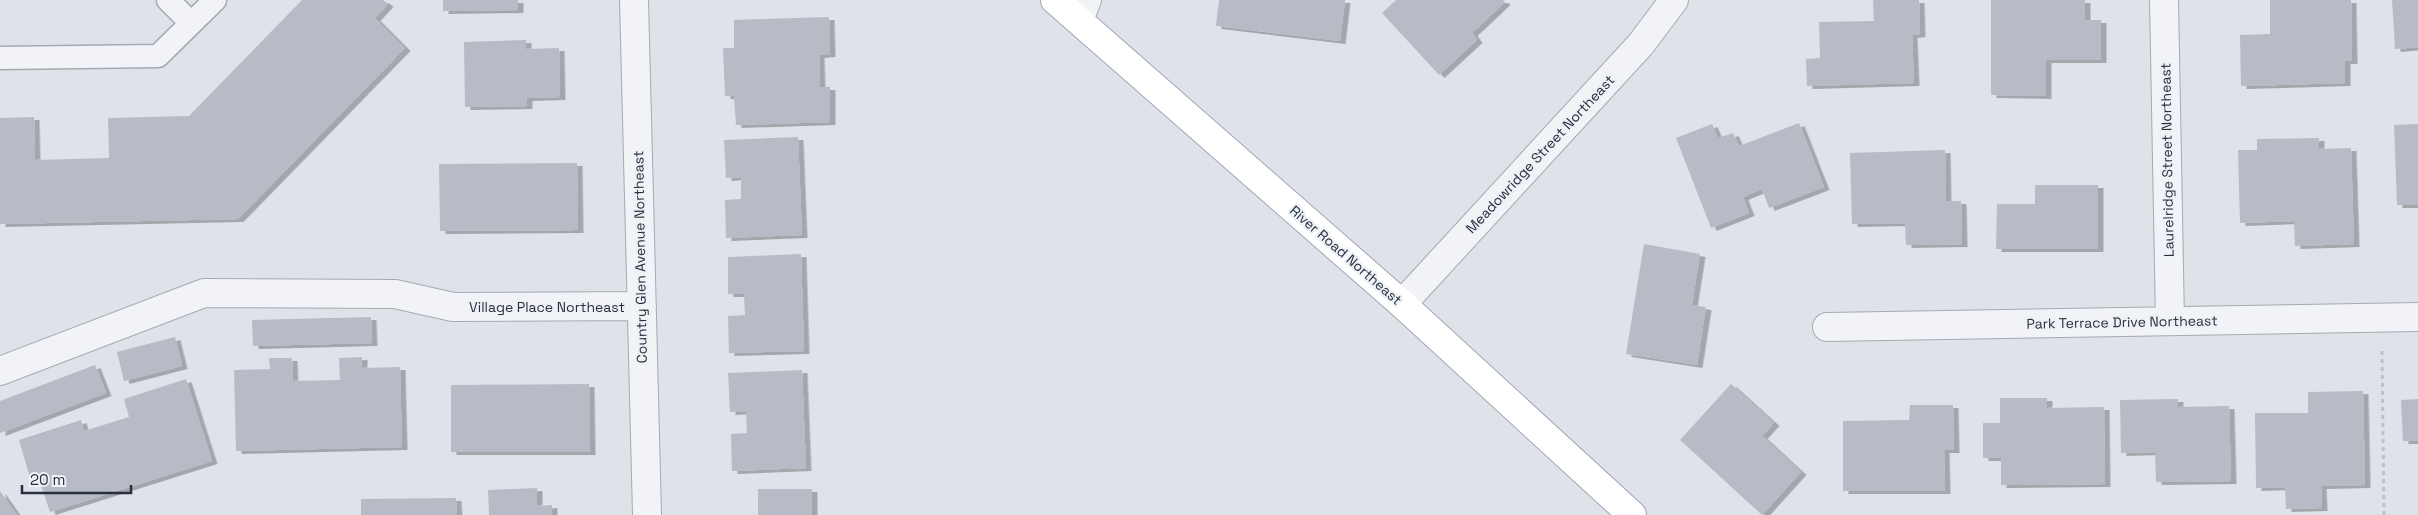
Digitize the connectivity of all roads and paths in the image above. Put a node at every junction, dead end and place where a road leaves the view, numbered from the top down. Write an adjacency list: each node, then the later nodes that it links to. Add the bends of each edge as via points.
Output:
1 (168, 0): 8 (lane)
2 (215, 0): 8 (lane)
3 (634, 0): 11 (street, Country Glen Avenue Northeast)
4 (1055, 0): 7 (main road, River Road Northeast)
5 (1674, 0): 10 (street, Meadowridge Street Northeast, via 1642,44)
6 (2164, 0): 14 (street, Laurelridge Street Northeast)
7 (1083, 10): 10 (main road, River Road Northeast)
8 (191, 23): 9 (lane, via 158,56)
9 (0, 58)
10 (1402, 304): 18 (main road, River Road Northeast)
11 (642, 306): 16 (street, Village Place Northeast, via 452,307 395,294 204,293); 17 (street, Country Glen Avenue Northeast)
12 (2382, 317): 13 (street, Park Terrace Drive Northeast); 14 (street, Park Terrace Drive Northeast); 19 (path)
13 (2418, 317)
14 (2170, 321): 15 (street, Park Terrace Drive Northeast)
15 (1827, 327)
16 (0, 371)
17 (646, 515)
18 (1632, 515)
19 (2384, 515)

